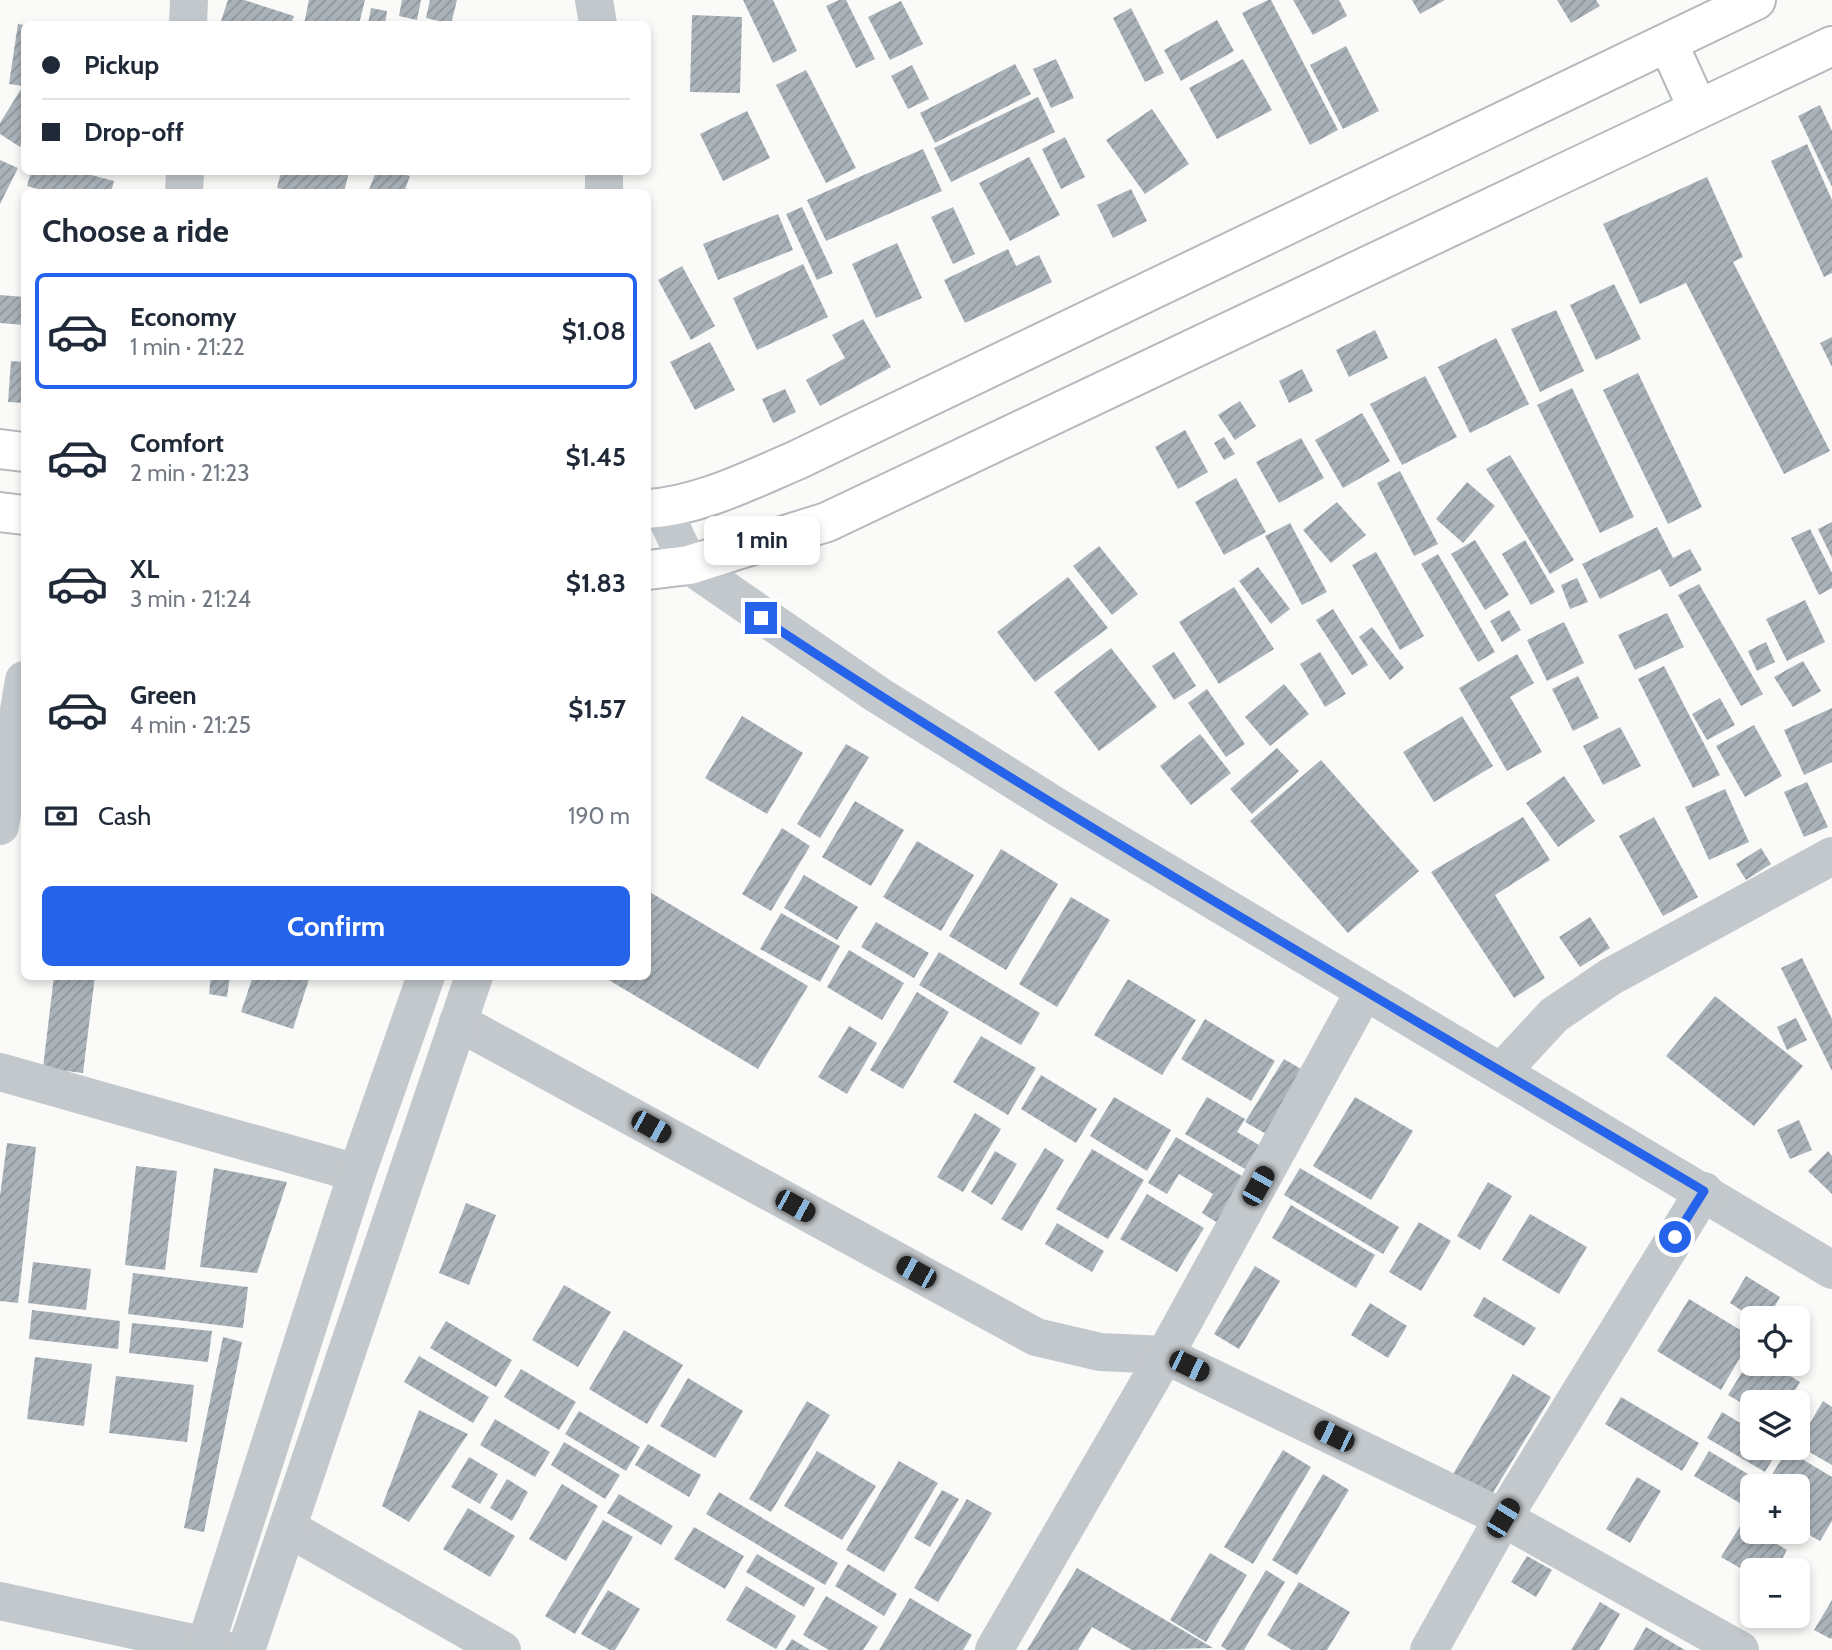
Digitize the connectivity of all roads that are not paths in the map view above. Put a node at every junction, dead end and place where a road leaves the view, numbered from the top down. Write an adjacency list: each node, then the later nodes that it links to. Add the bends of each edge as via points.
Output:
1 (189, 0): 4 (street)
2 (594, 0): 5 (street)
3 (1756, 0): 6 (main road)
4 (188, 21)
5 (598, 21)
6 (1668, 43): 8 (main road); 11 (main road, via 797,460 720,492)
7 (1832, 46): 8 (main road)
8 (1698, 109): 14 (main road, via 827,522)
9 (0, 449): 10 (main road)
10 (21, 452)
11 (655, 508): 14 (street)
12 (0, 512): 13 (main road)
13 (21, 515)
14 (689, 565): 15 (main road); 21 (street, via 890,702)
15 (651, 570)
16 (21, 698): 17 (street)
17 (0, 826)
18 (1832, 856): 24 (street, via 1610,977 1555,1015)
19 (425, 980): 25 (street)
20 (473, 980): 22 (street)
21 (1364, 992): 24 (street); 28 (street)
22 (458, 1022): 28 (street, via 1036,1337 1100,1352); 30 (street)
23 (0, 1072): 25 (street)
24 (1501, 1072): 26 (street)
25 (357, 1173): 32 (street)
26 (1704, 1191): 27 (street); 29 (street)
27 (1832, 1270)
28 (1166, 1355): 29 (street); 35 (street)
29 (1503, 1518): 36 (street); 37 (street)
30 (288, 1528): 33 (street); 34 (street)
31 (0, 1601): 32 (street)
32 (211, 1649)
33 (246, 1650)
34 (502, 1650)
35 (994, 1650)
36 (1429, 1650)
37 (1740, 1650)

